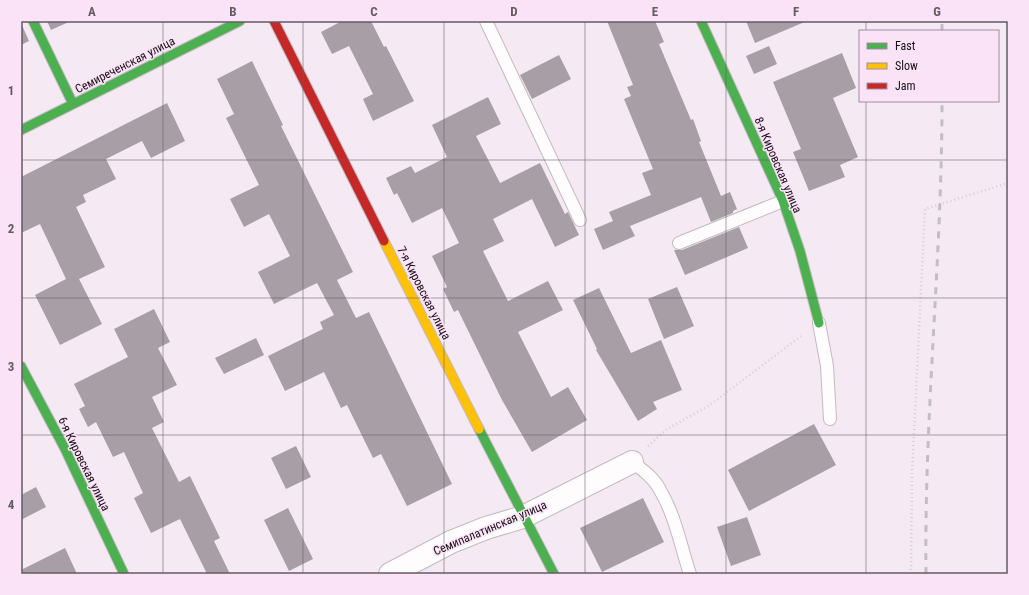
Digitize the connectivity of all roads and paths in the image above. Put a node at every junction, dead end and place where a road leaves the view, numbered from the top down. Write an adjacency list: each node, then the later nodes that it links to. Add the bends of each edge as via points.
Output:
1 (33, 21): 6 (street)
2 (240, 21): 6 (street, Семиреченская улица)
3 (274, 21): 16 (street, 7-я Кировская улица)
4 (486, 21): 10 (lane)
5 (701, 21): 9 (street, 8-я Кировская улица)
6 (73, 104): 7 (street, Семиреченская улица)
7 (21, 130)
8 (1008, 183): 21 (path, via 925,209 913,465)
9 (783, 201): 11 (lane); 12 (street, 8-я Кировская улица, via 800,251)
10 (580, 220)
11 (679, 243)
12 (819, 323): 14 (lane, via 827,366); 15 (path, via 710,405 667,429)
13 (21, 366): 17 (street, 6-я Кировская улица, via 65,449)
14 (830, 419)
15 (632, 462): 16 (street, Семипалатинская улица); 20 (lane, via 649,476 660,490)
16 (523, 517): 18 (street, Семипалатинская улица, via 451,542); 19 (street, 7-я Кировская улица)
17 (124, 574)
18 (390, 574)
19 (554, 574)
20 (690, 574)
21 (911, 574)

